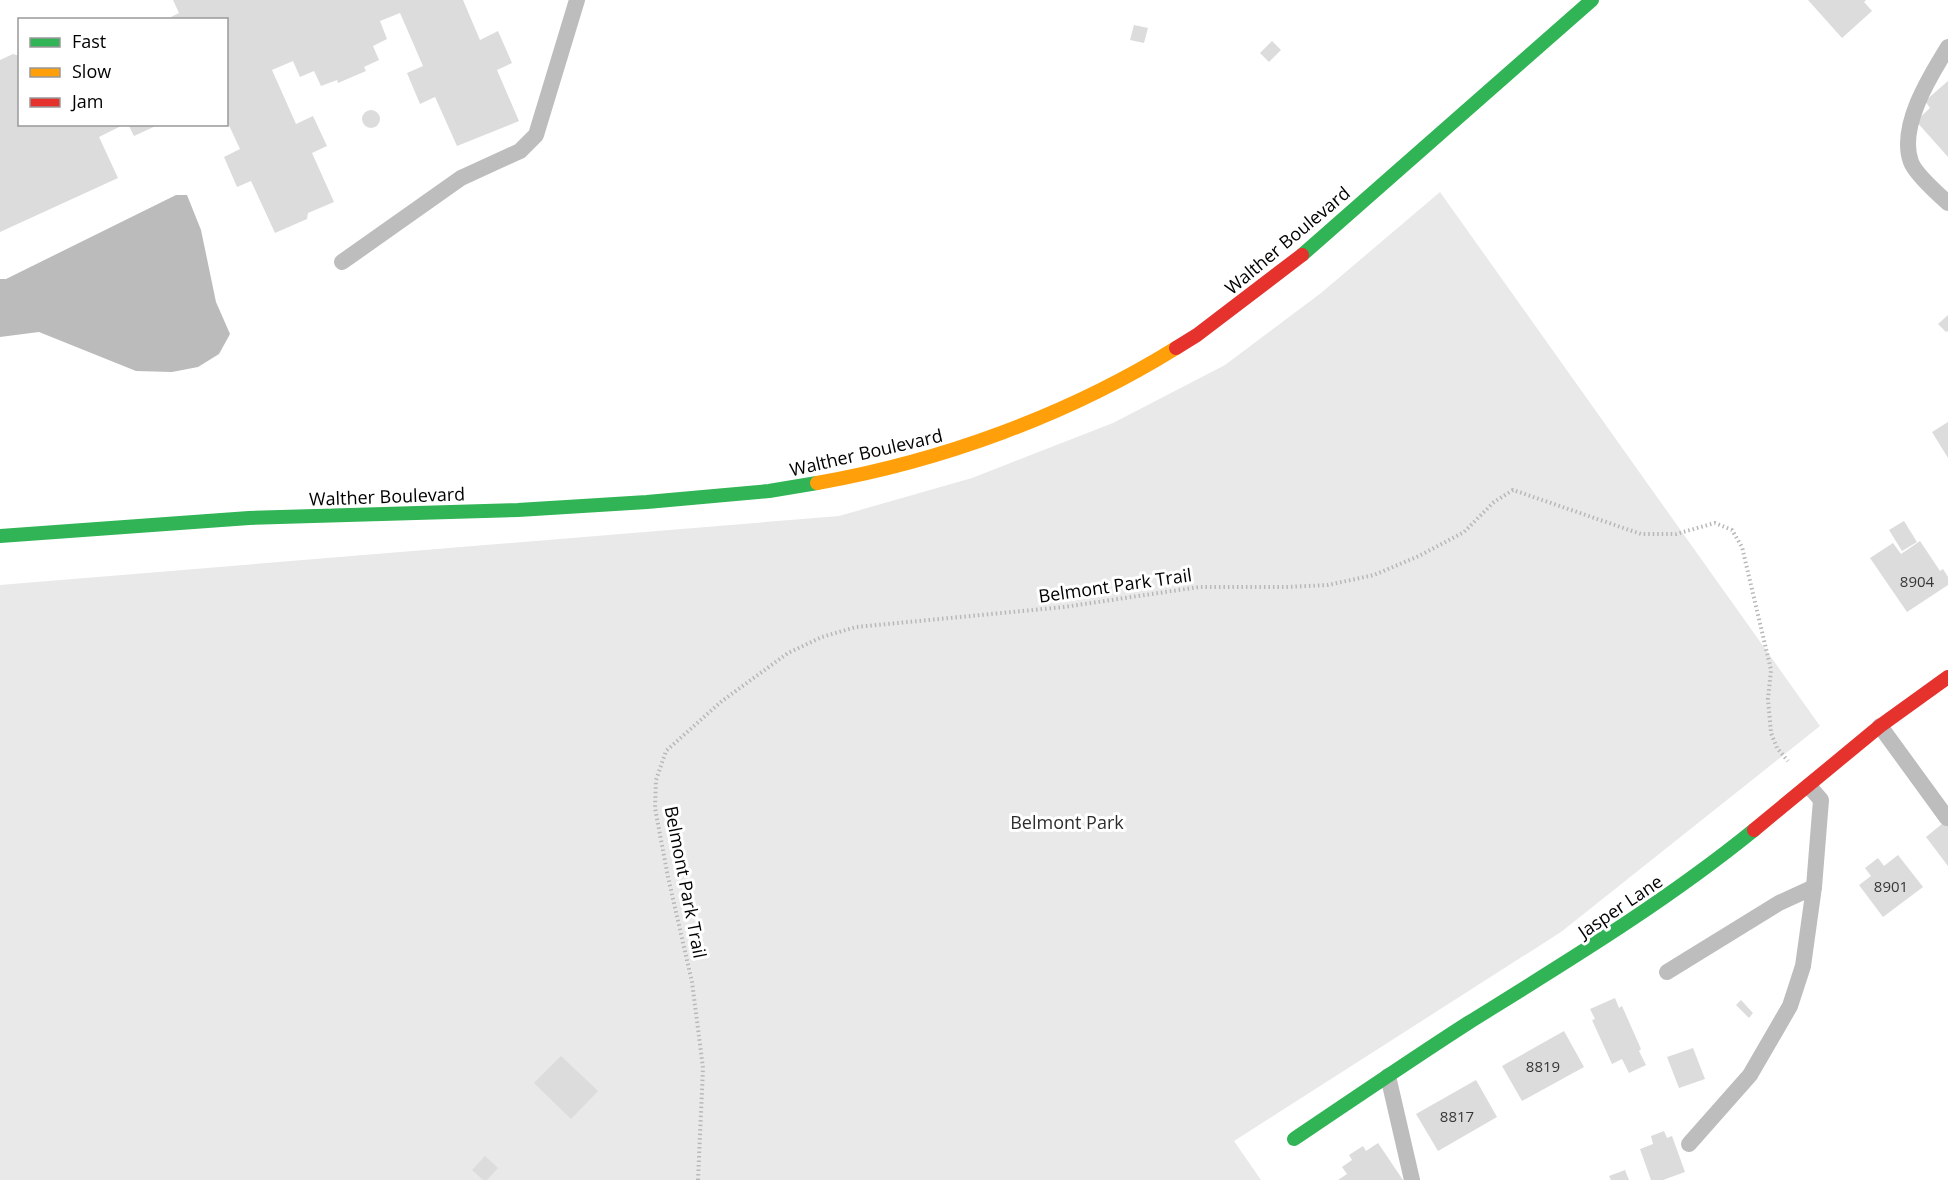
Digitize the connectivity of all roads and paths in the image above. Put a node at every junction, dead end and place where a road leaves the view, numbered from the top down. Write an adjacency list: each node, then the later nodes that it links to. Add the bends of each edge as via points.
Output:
1 (577, 0): 5 (lane, via 536,135 520,151 461,178)
2 (1592, 0): 6 (main road, Walther Boulevard, via 1298,258 1197,335 1082,399 968,446 919,461 769,491 518,510 249,518)
3 (1948, 47): 4 (lane, via 1918,100 1908,136 1911,163)
4 (1948, 203)
5 (342, 262)
6 (0, 536)
7 (1948, 677): 8 (main road, Jasper Lane)
8 (1880, 726): 9 (main road, Jasper Lane); 10 (lane)
9 (1809, 786): 11 (lane, via 1821,800); 13 (main road, Jasper Lane, via 1709,866 1587,950); 16 (path, Belmont Park Trail, via 1777,748 1771,733 1771,670 1742,547 1732,530 1715,523 1676,534 1641,534 1513,490 1494,502 1464,532 1419,556 1374,575 1328,585 1199,587 1064,607 856,627 822,637 788,653 722,701 666,751 656,780 655,808 692,982 703,1068)
10 (1947, 818)
11 (1814, 887): 12 (lane, via 1779,903); 15 (lane, via 1803,966 1790,1006 1750,1076)
12 (1667, 972)
13 (1388, 1076): 14 (main road, Jasper Lane); 17 (lane)
14 (1294, 1139)
15 (1689, 1144)
16 (698, 1180)
17 (1412, 1180)

